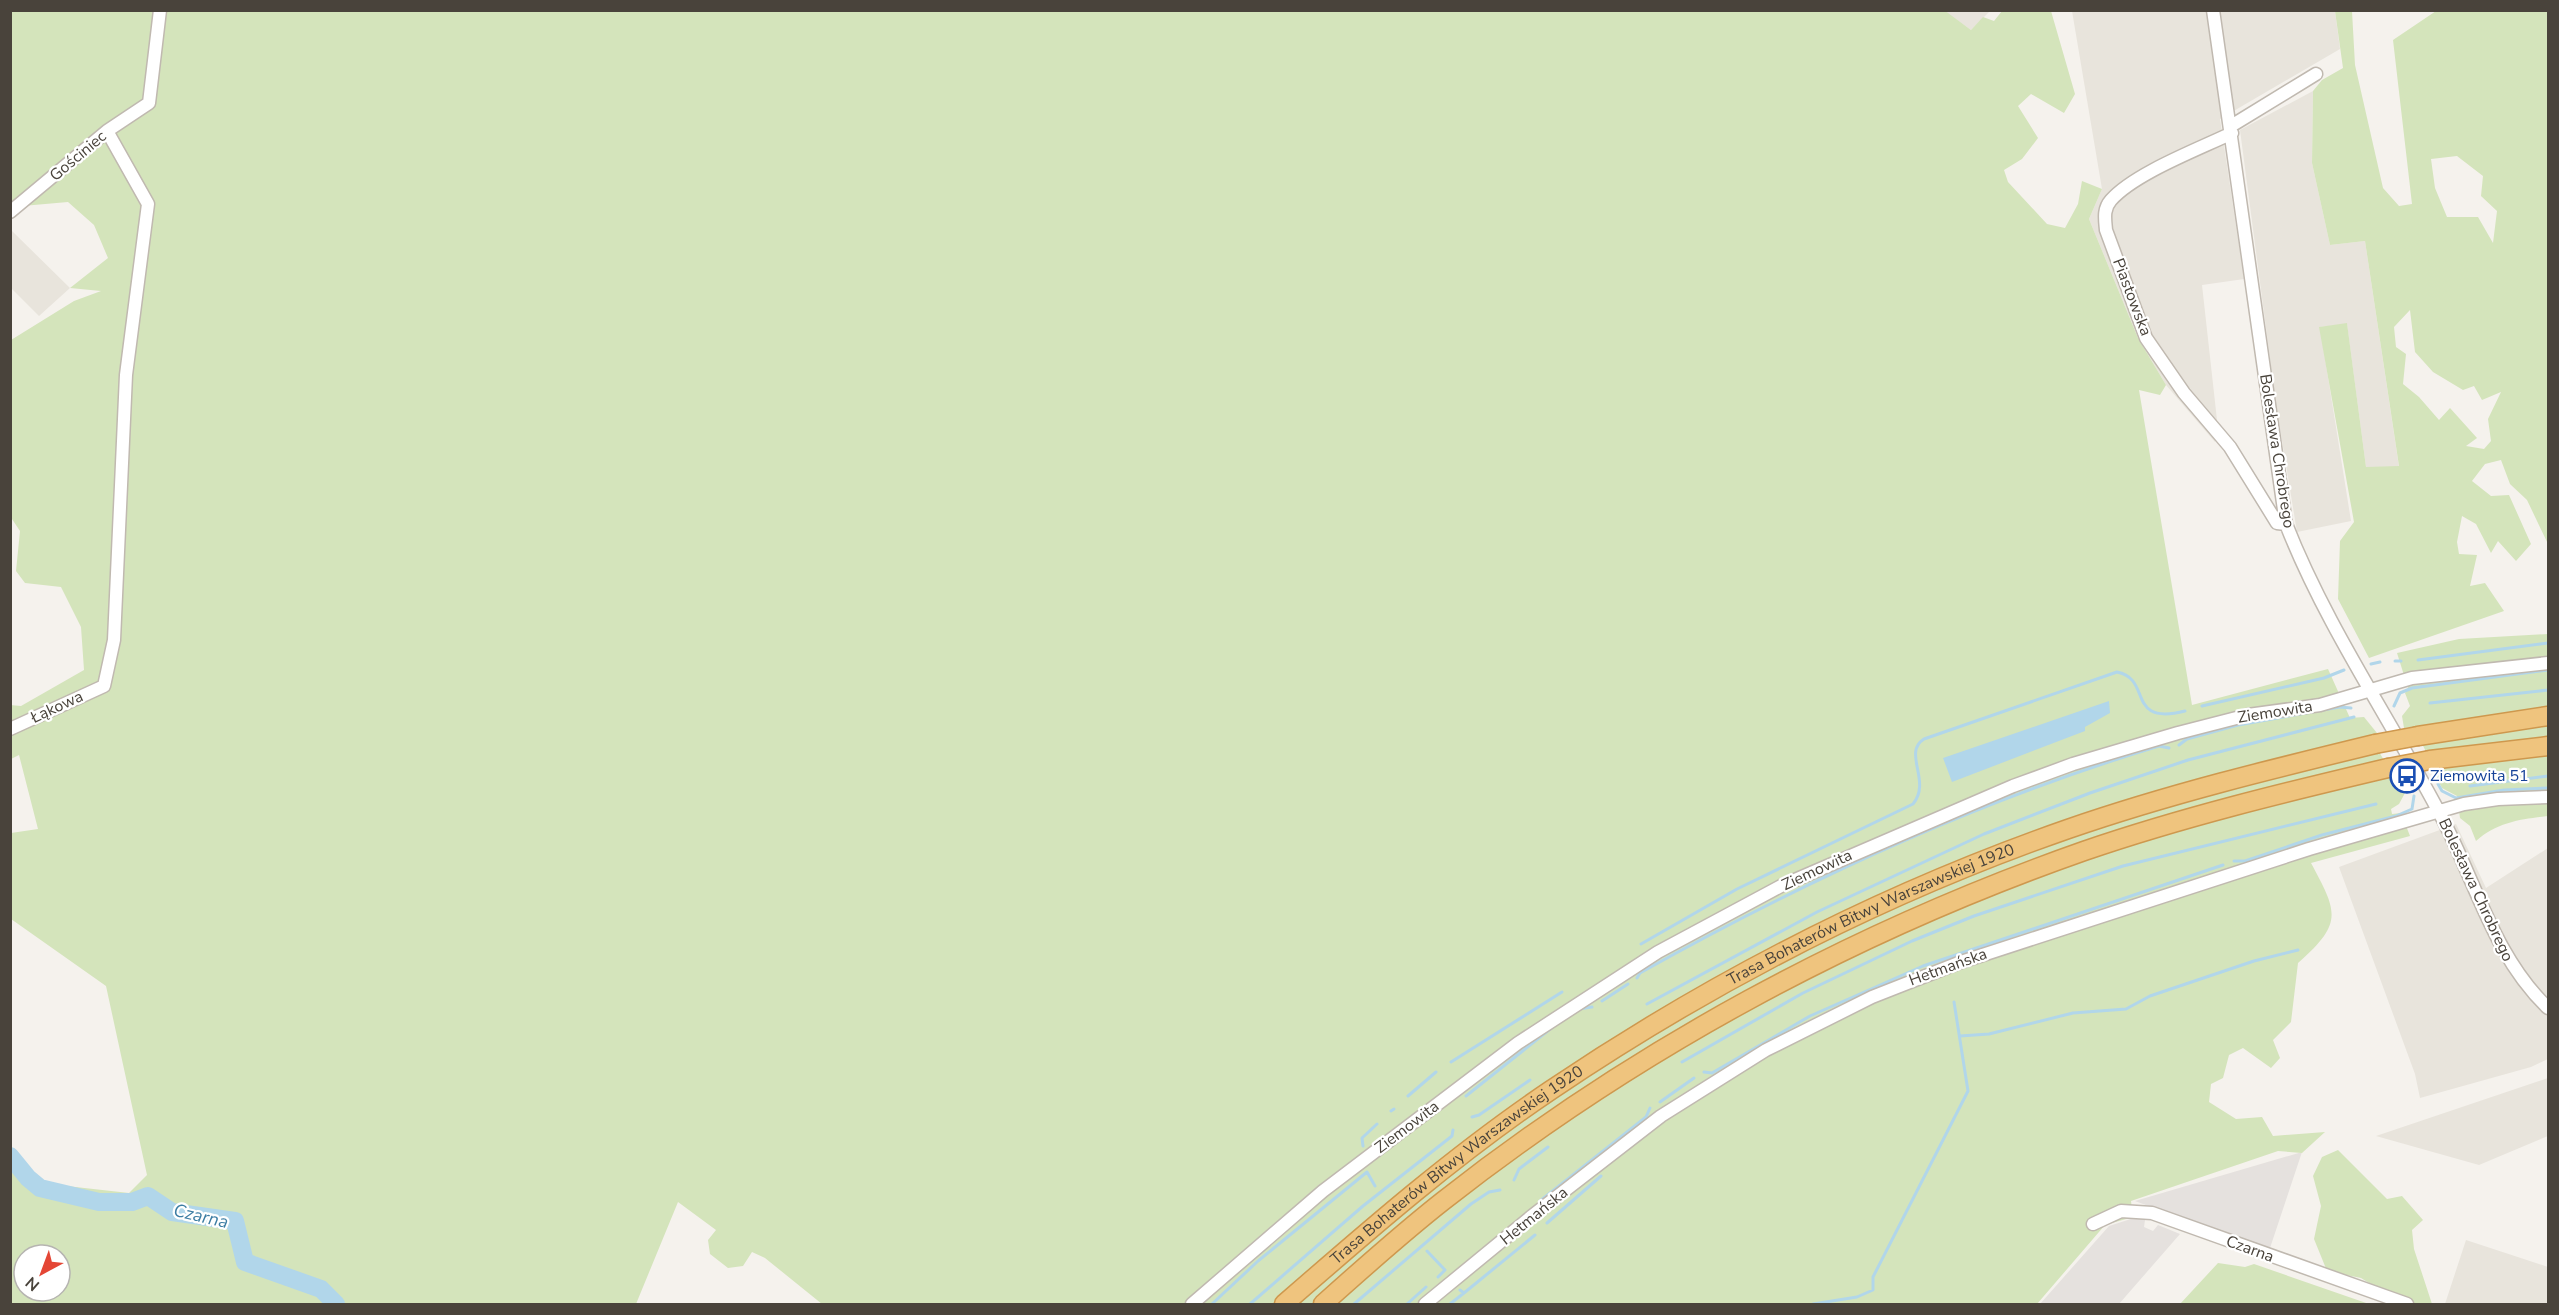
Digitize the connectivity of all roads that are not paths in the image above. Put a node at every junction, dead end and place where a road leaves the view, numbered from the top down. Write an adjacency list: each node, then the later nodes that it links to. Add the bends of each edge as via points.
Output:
1 (160, 10): 5 (street, Gościniec, via 149,103)
2 (2213, 10): 4 (street, Bolesława Chrobrego)
3 (2316, 74): 4 (street, Piastowska)
4 (2232, 129): 7 (street, Bolesława Chrobrego); 7 (street, Piastowska, via 2122,191 2110,201 2104,214 2106,230 2146,338 2184,393 2229,447 2277,522)
5 (107, 131): 6 (street, Gościniec); 11 (street, Łąkowa, via 148,204 126,375 114,640 104,686)
6 (10, 212)
7 (2286, 524): 9 (street, Bolesława Chrobrego, via 2312,585)
8 (2548, 663): 9 (street, Ziemowita, via 2415,678)
9 (2370, 689): 14 (street, Bolesława Chrobrego); 17 (street, Ziemowita, via 2320,705 2248,715 2073,764 1878,842 1722,916 1626,971 1518,1043 1323,1191)
10 (2548, 716): 18 (highway, Trasa Bohaterów Bitwy Warszawskiej 1920, bridge, via 2375,744 2223,782 2066,830 1923,885 1812,938 1623,1043 1550,1090 1419,1189)
11 (10, 729)
12 (2548, 746): 19 (highway, Trasa Bohaterów Bitwy Warszawskiej 1920, bridge, via 2430,760 2262,798 2084,851 1868,938 1767,989 1639,1063 1492,1163)
13 (2548, 797): 14 (street, Hetmańska, via 2487,800)
14 (2439, 812): 15 (street, Bolesława Chrobrego, via 2504,951 2526,986); 20 (street, Hetmańska, via 2309,849 1961,962 1822,1020 1661,1116)
15 (2548, 1008)
16 (2093, 1224): 21 (street, Czarna, via 2121,1211 2152,1213)
17 (1192, 1305)
18 (1284, 1305)
19 (1323, 1305)
20 (1425, 1305)
21 (2407, 1305)

